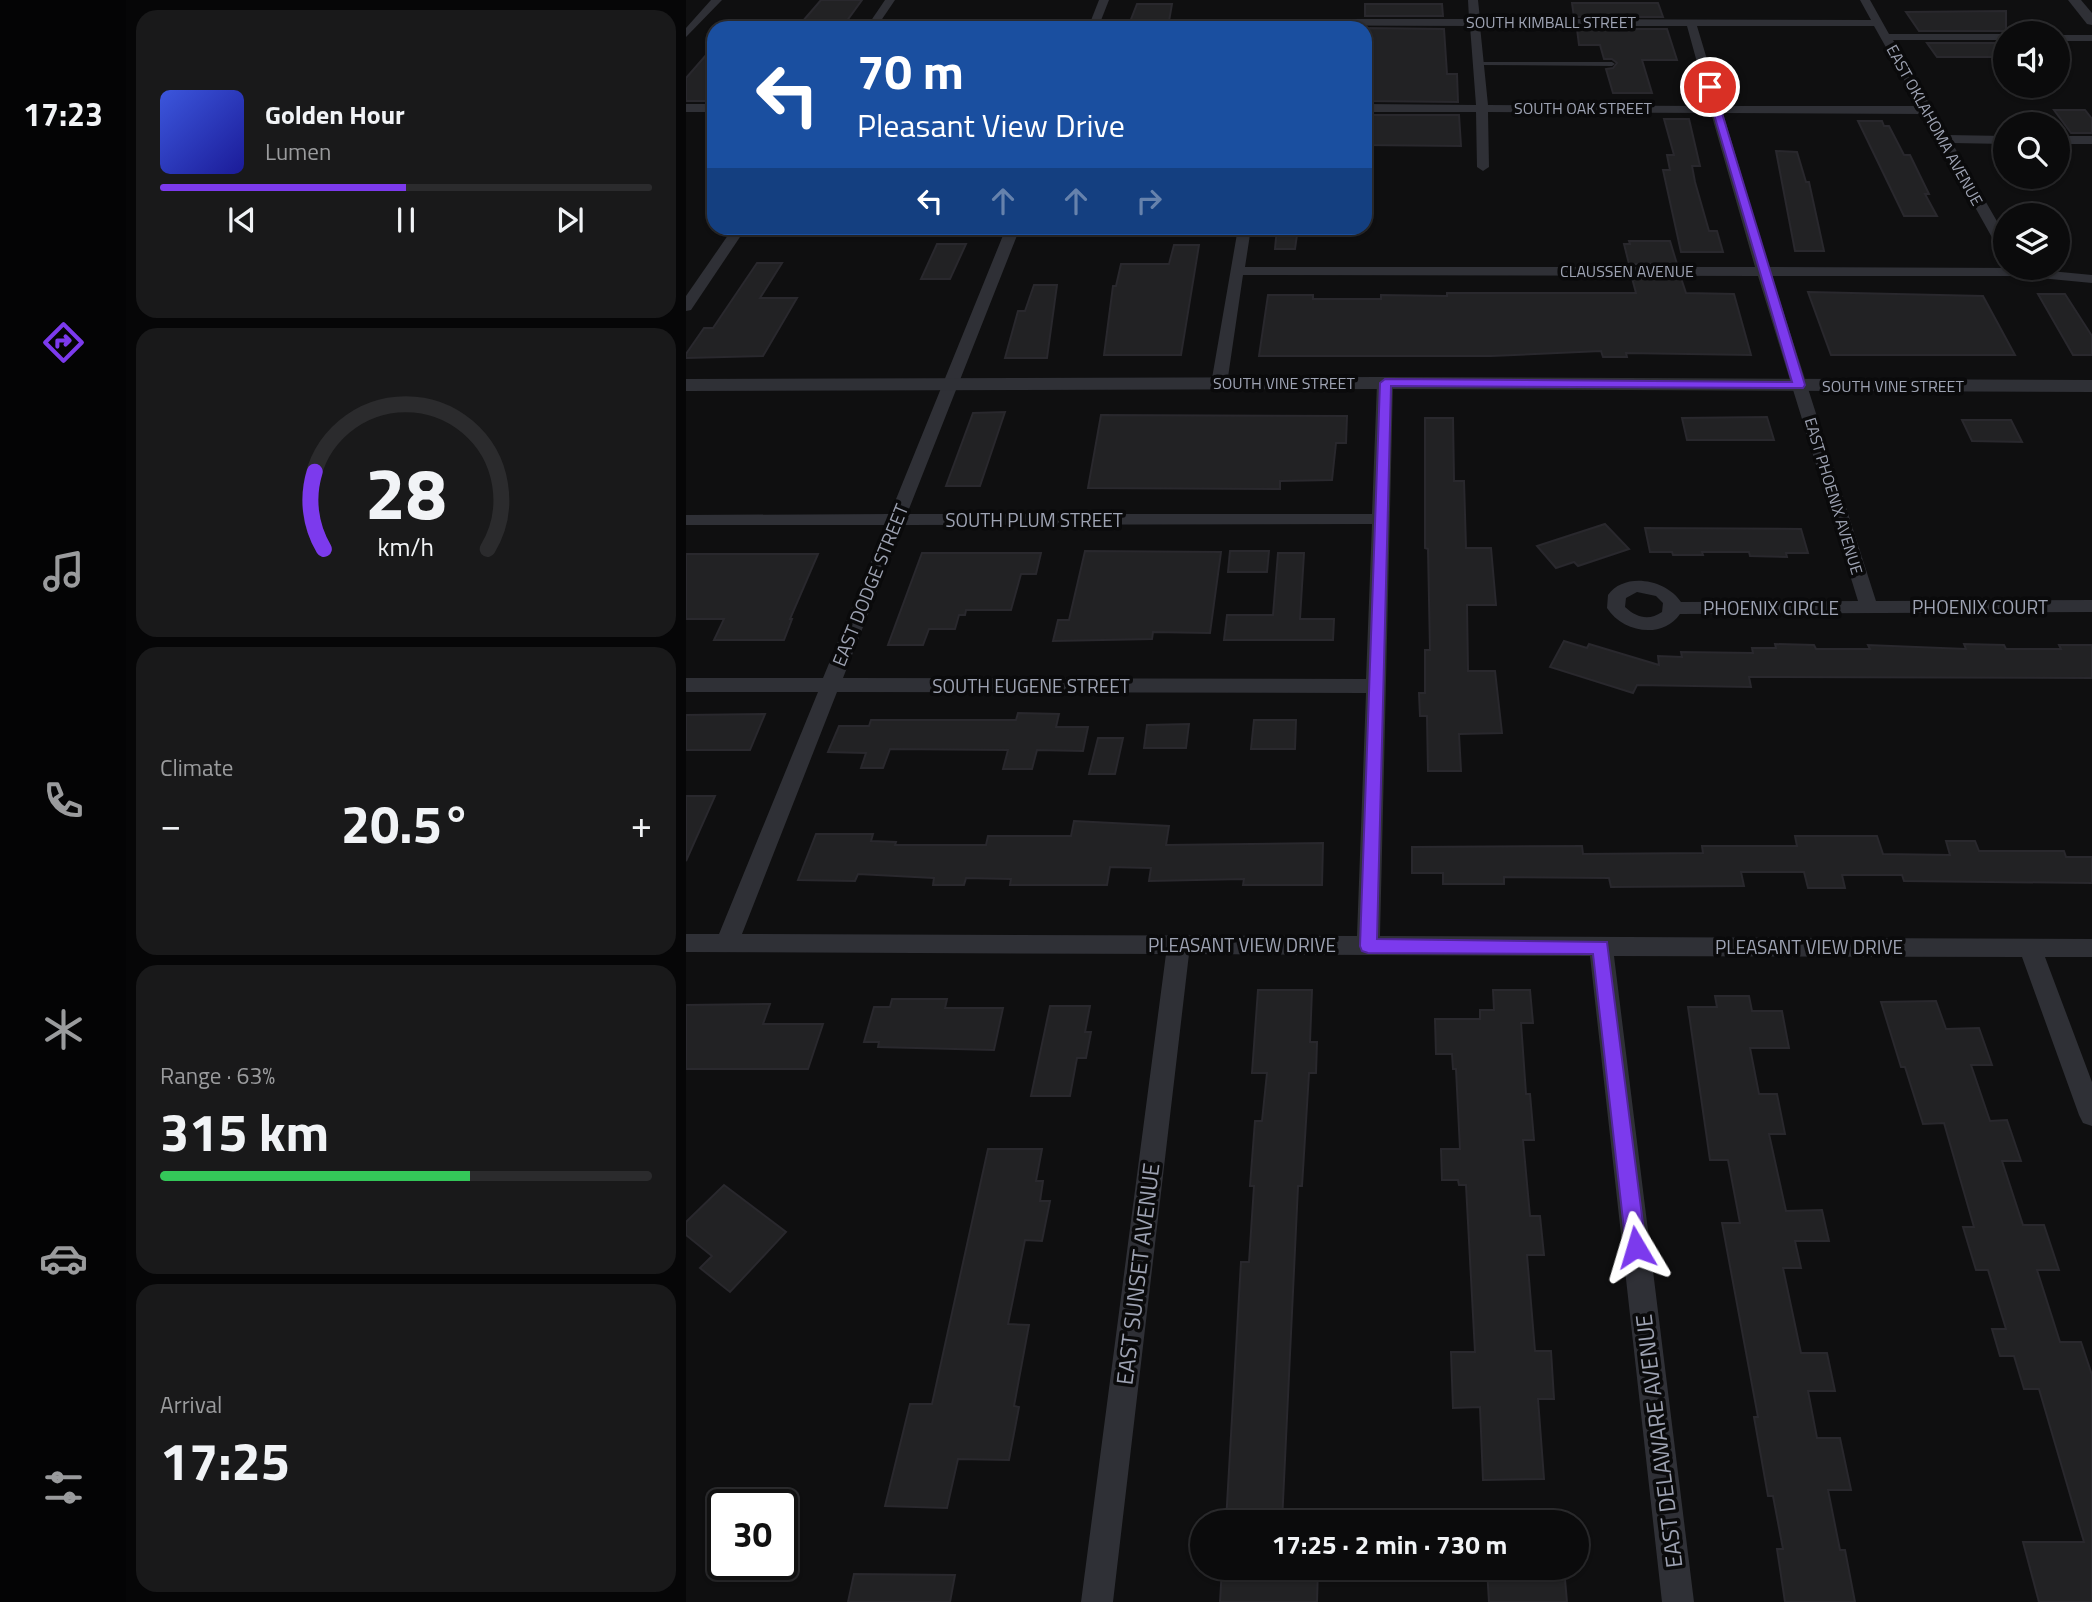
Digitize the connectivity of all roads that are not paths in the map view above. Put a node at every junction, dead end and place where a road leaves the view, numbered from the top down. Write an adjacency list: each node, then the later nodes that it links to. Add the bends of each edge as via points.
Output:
1 (717, 0): 14 (street)
2 (890, 0): 7 (street)
3 (1104, 0): 8 (street)
4 (1474, 0): 10 (street)
5 (1865, 0): 13 (street, EAST OKLAHOMA AVENUE)
6 (2074, 0): 12 (street)
7 (876, 21)
8 (1096, 21)
9 (1372, 22): 10 (street, SOUTH KIMBALL STREET)
10 (1475, 22): 11 (street, SOUTH KIMBALL STREET); 19 (street)
11 (1692, 22): 13 (street, SOUTH KIMBALL STREET); 25 (street, EAST PHOENIX AVENUE)
12 (2092, 22)
13 (1877, 23): 15 (street, EAST OKLAHOMA AVENUE)
14 (686, 34)
15 (1886, 37): 16 (street); 26 (street, EAST OKLAHOMA AVENUE)
16 (1993, 37)
17 (2070, 38): 18 (street)
18 (2092, 38)
19 (1478, 63): 20 (lane); 24 (street)
20 (1612, 64)
21 (686, 108): 22 (street)
22 (707, 108)
23 (1372, 108): 24 (street, SOUTH OAK STREET)
24 (1482, 108): 25 (street, SOUTH OAK STREET); 31 (street)
25 (1716, 108): 26 (street, SOUTH OAK STREET); 38 (street, EAST PHOENIX AVENUE)
26 (1927, 110): 27 (street, EAST OKLAHOMA AVENUE)
27 (1943, 139): 28 (street); 32 (street, EAST OKLAHOMA AVENUE)
28 (1993, 140)
29 (2070, 140): 30 (street)
30 (2092, 140)
31 (1483, 167)
32 (1993, 227)
33 (734, 235): 41 (street)
34 (1010, 235): 43 (street, EAST DODGE STREET)
35 (1243, 235): 37 (street)
36 (1993, 270): 38 (street, CLAUSSEN AVENUE)
37 (1237, 271): 38 (street, CLAUSSEN AVENUE); 44 (street)
38 (1763, 271): 45 (street, EAST PHOENIX AVENUE)
39 (2070, 276): 40 (street)
40 (2092, 279)
41 (686, 307)
42 (1385, 383): 44 (street, SOUTH VINE STREET); 45 (street, SOUTH VINE STREET); 48 (street)
43 (949, 384): 44 (street, SOUTH VINE STREET); 46 (street, SOUTH VINE STREET); 50 (street, EAST DODGE STREET)
44 (1219, 384)
45 (1799, 385): 47 (street, SOUTH VINE STREET); 52 (street, EAST PHOENIX AVENUE)
46 (686, 386)
47 (2092, 386)
48 (1381, 519): 50 (street, SOUTH PLUM STREET); 56 (street)
49 (686, 520): 50 (street, SOUTH PLUM STREET)
50 (895, 520): 55 (street, EAST DODGE STREET)
51 (2092, 606): 52 (street, PHOENIX COURT)
52 (1869, 607): 53 (street, PHOENIX CIRCLE)
53 (1673, 608)
54 (686, 685): 55 (street, SOUTH EUGENE STREET)
55 (830, 685): 56 (street, SOUTH EUGENE STREET); 58 (street, EAST DODGE STREET)
56 (1376, 686): 60 (street)
57 (686, 943): 58 (street, PLEASANT VIEW DRIVE)
58 (727, 943): 59 (street, PLEASANT VIEW DRIVE)
59 (1179, 945): 60 (street, PLEASANT VIEW DRIVE); 65 (street, EAST SUNSET AVENUE)
60 (1368, 946): 61 (street, PLEASANT VIEW DRIVE)
61 (1601, 947): 62 (street, PLEASANT VIEW DRIVE); 66 (street, EAST DELAWARE AVENUE)
62 (2030, 948): 63 (street, PLEASANT VIEW DRIVE); 64 (street)
63 (2092, 948)
64 (2092, 1115)
65 (1097, 1602)
66 (1678, 1602)

